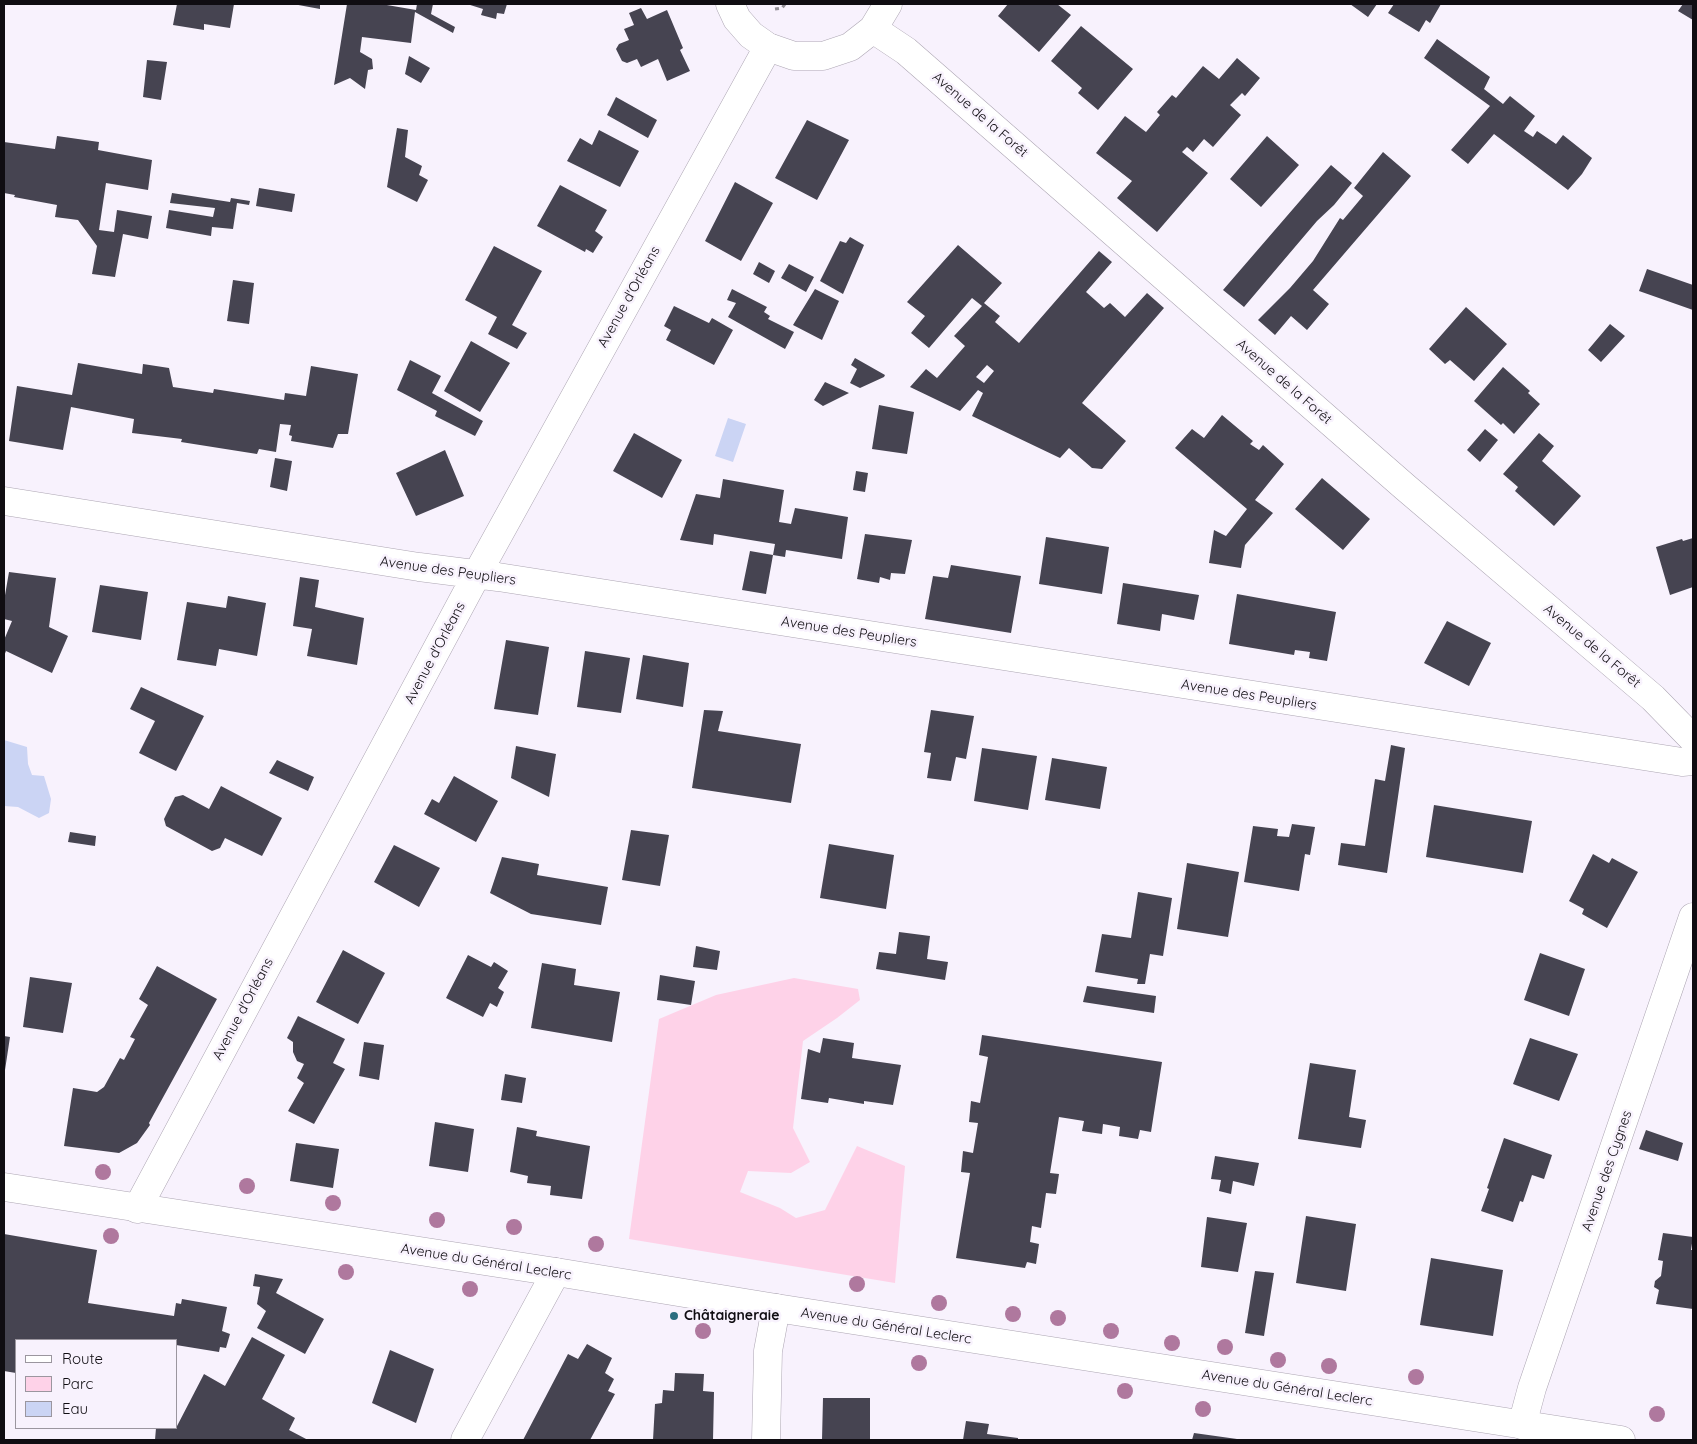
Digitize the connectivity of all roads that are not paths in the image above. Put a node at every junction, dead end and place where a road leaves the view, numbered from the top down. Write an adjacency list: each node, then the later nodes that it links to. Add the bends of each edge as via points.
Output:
1 (730, 4): 4 (street, via 737,19 751,35)
2 (888, 4): 3 (street)
3 (873, 30): 4 (street, via 850,47 823,56 794,56); 7 (street, Avenue de la Forêt, via 906,51 1404,487 1653,698)
4 (768, 47): 6 (street, Avenue d'Orléans)
5 (4, 501): 6 (street, Avenue des Peupliers)
6 (477, 574): 8 (street, Avenue des Peupliers, via 1682,762); 11 (street, Avenue d'Orléans)
7 (1693, 739)
8 (1693, 761)
9 (1693, 917): 14 (street, Avenue des Cygnes)
10 (4, 1187): 11 (street, Avenue du Général Leclerc)
11 (137, 1208): 12 (street, Avenue du Général Leclerc)
12 (556, 1272): 13 (street, Avenue du Général Leclerc); 16 (street)
13 (776, 1308): 14 (street, Avenue du Général Leclerc); 17 (street, via 768,1351)
14 (1522, 1425): 15 (street, Avenue du Général Leclerc)
15 (1588, 1438): 18 (street, Avenue du Général Leclerc)
16 (465, 1440)
17 (766, 1440)
18 (1621, 1440)

